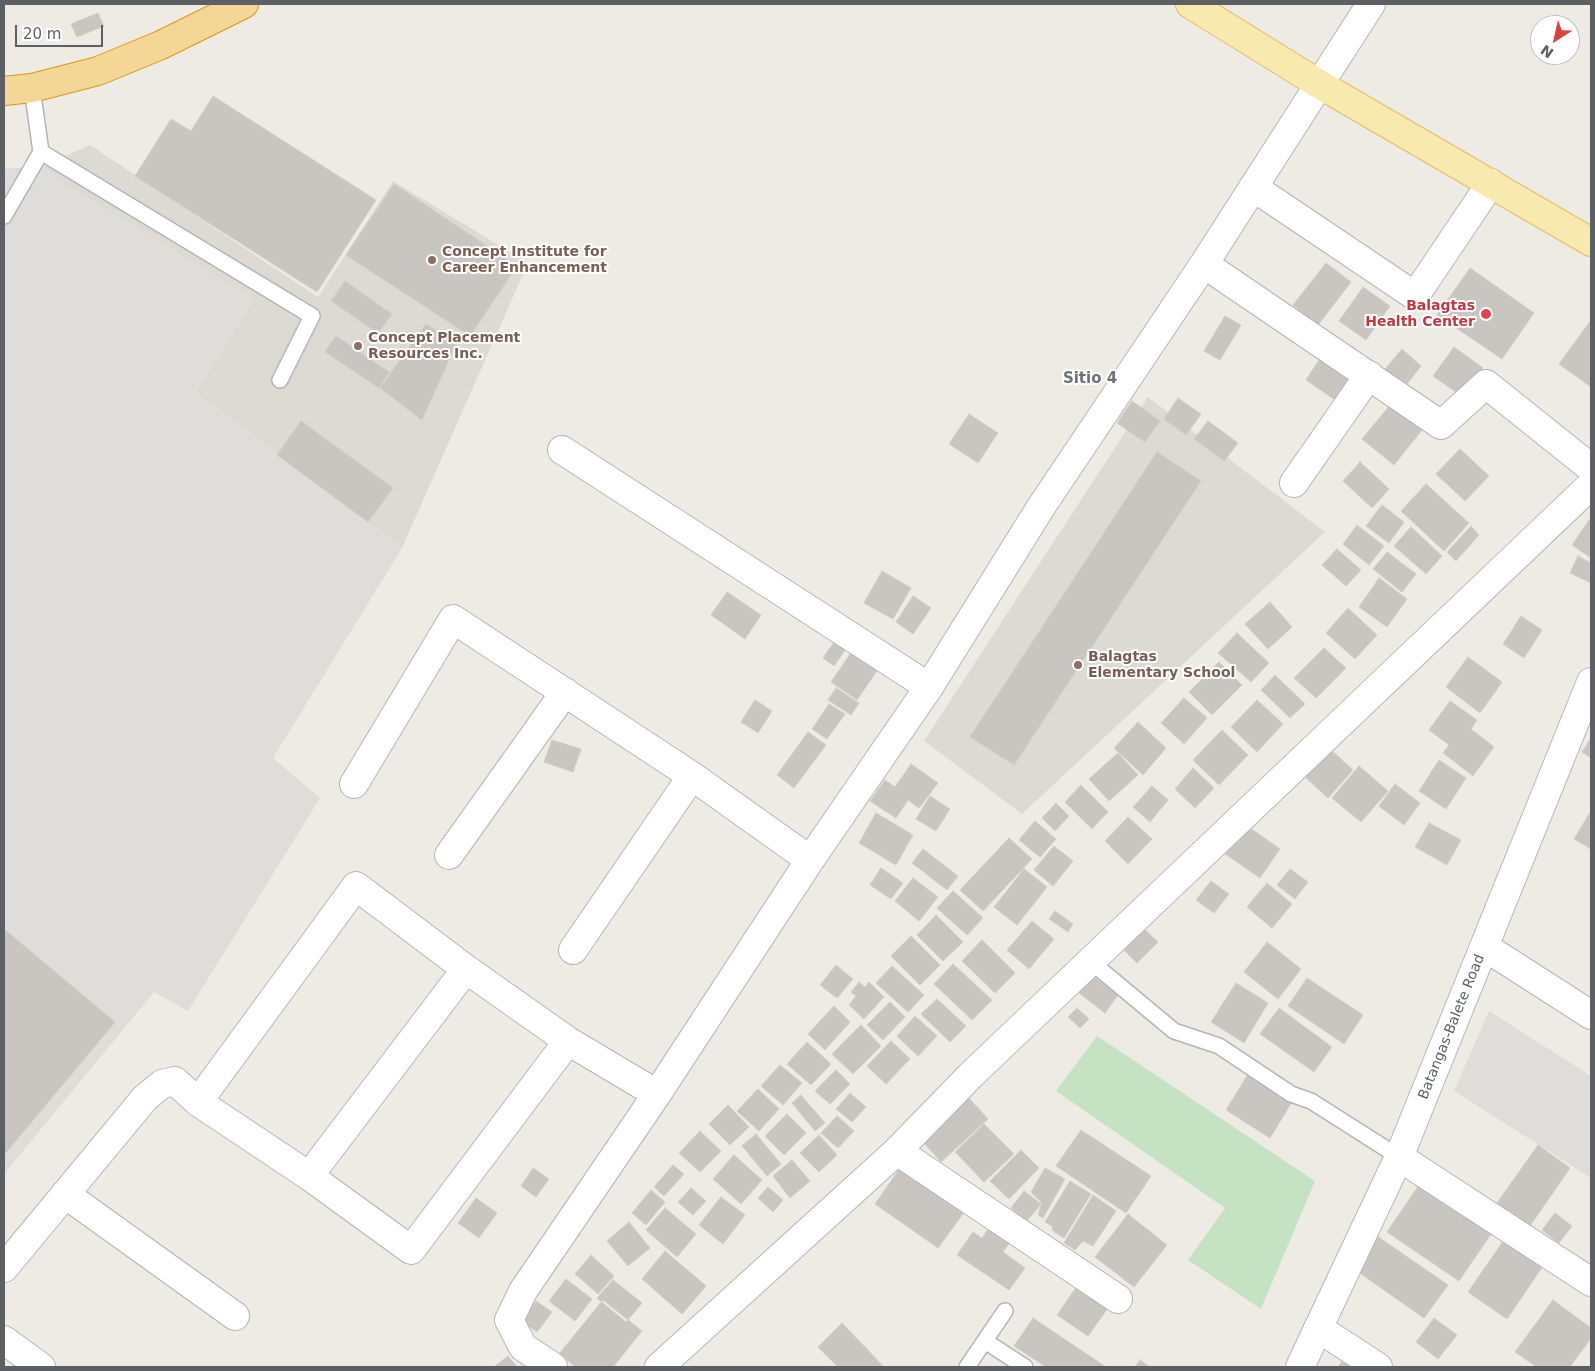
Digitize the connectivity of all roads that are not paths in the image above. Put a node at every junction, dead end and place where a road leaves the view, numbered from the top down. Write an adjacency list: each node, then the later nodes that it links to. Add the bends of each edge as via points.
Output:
1 (244, 4): 5 (highway, via 98,72)
2 (1190, 4): 4 (main road)
3 (1371, 4): 4 (street)
4 (1320, 84): 8 (main road); 9 (street)
5 (32, 88): 6 (highway); 7 (lane)
6 (4, 91)
7 (41, 152): 10 (lane); 14 (lane, via 312,316)
8 (1491, 183): 9 (street, via 1414,296); 11 (main road)
9 (1253, 187): 12 (street)
10 (4, 216)
11 (1591, 242)
12 (1204, 264): 13 (street); 20 (street, via 1041,507)
13 (1369, 375): 16 (street, via 1440,425 1486,384); 17 (street)
14 (280, 380)
15 (562, 450): 20 (street)
16 (1591, 468)
17 (1294, 483)
18 (1591, 485): 28 (street)
19 (1591, 682): 26 (street, Batangas-Balete Road)
20 (929, 687): 25 (street)
21 (565, 692): 22 (street); 23 (street, via 454,619); 24 (street)
22 (692, 776): 25 (street); 27 (street)
23 (354, 784)
24 (449, 855)
25 (810, 860): 32 (street)
26 (1485, 947): 30 (street); 35 (street, Batangas-Balete Road)
27 (573, 950)
28 (1090, 961): 34 (street); 35 (lane, via 1174,1031 1219,1046 1291,1094 1311,1101)
29 (466, 969): 31 (street); 33 (street, via 356,886); 36 (street)
30 (1591, 1016)
31 (568, 1041): 32 (street); 36 (street, via 411,1250)
32 (657, 1094): 47 (street, via 523,1290 509,1320 523,1347)
33 (198, 1102): 36 (street); 37 (street, via 175,1081 162,1084 145,1098)
34 (897, 1151): 40 (street); 48 (street)
35 (1399, 1157): 39 (street); 43 (street, Batangas-Balete Road)
36 (309, 1176)
37 (65, 1194): 38 (street); 42 (street)
38 (4, 1268)
39 (1591, 1282)
40 (1118, 1299)
41 (1004, 1311): 45 (lane)
42 (236, 1316)
43 (1318, 1328): 51 (street, Batangas-Balete Road); 52 (street)
44 (4, 1340): 46 (street)
45 (985, 1341): 49 (lane); 50 (lane)
46 (41, 1367)
47 (553, 1367)
48 (659, 1367)
49 (967, 1367)
50 (1025, 1367)
51 (1300, 1367)
52 (1378, 1367)

